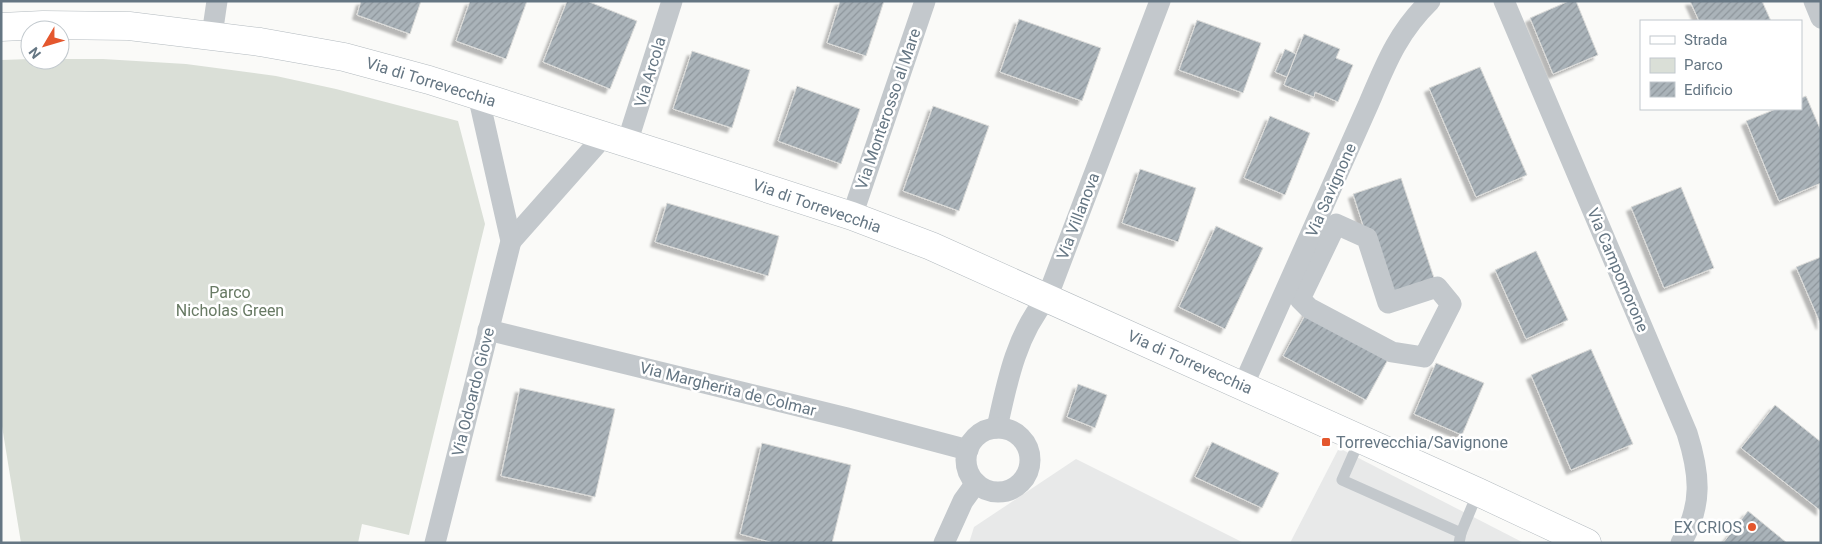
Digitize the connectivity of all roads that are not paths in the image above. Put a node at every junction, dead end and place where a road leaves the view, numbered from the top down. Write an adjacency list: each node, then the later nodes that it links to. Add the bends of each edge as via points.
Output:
1 (217, 1): 10 (street)
2 (672, 1): 12 (street, Via Arcola)
3 (925, 1): 13 (street, Via Monterosso al Mare)
4 (1160, 1): 15 (street, Via Villanova)
5 (1430, 1): 18 (street, Via Savignone, via 1411,22 1389,56)
6 (1504, 1): 28 (street, Via Campomorone, via 1687,433 1698,474 1698,494 1692,521)
7 (1814, 1): 8 (street)
8 (1821, 18)
9 (1, 27): 10 (main road, Via di Torrevecchia, via 128,26)
10 (212, 35): 11 (main road, Via di Torrevecchia, via 344,57)
11 (478, 95): 12 (main road, Via di Torrevecchia); 14 (street, Via Odoardo Giove)
12 (615, 140): 13 (main road, Via di Torrevecchia); 14 (street, Via Odoardo Giove)
13 (852, 216): 15 (main road, Via di Torrevecchia, via 931,246)
14 (511, 241): 16 (street, Via Odoardo Giove)
15 (1047, 298): 18 (main road, Via di Torrevecchia); 19 (street, Via Villanova, via 1029,322 1007,379)
16 (488, 330): 21 (street, Via Margherita de Colmar); 25 (street, Via Odoardo Giove)
17 (1392, 352): 17 (street, via 1424,357 1451,304 1437,287 1388,303 1367,238 1336,224 1300,299 1309,308)
18 (1243, 386): 20 (main road, Via di Torrevecchia)
19 (997, 428): 21 (street, via 979,434); 22 (street, via 1013,432 1025,443 1030,454 1026,475 1020,483 1003,492)
20 (1360, 439): 23 (main road, Via di Torrevecchia); 24 (lane, via 1342,480)
21 (968, 450): 22 (street, via 968,469)
22 (976, 483): 26 (street, via 963,501)
23 (1478, 492): 24 (lane); 27 (main road, Via di Torrevecchia)
24 (1460, 538)
25 (436, 543)
26 (944, 543)
27 (1587, 543)
28 (1681, 543)

